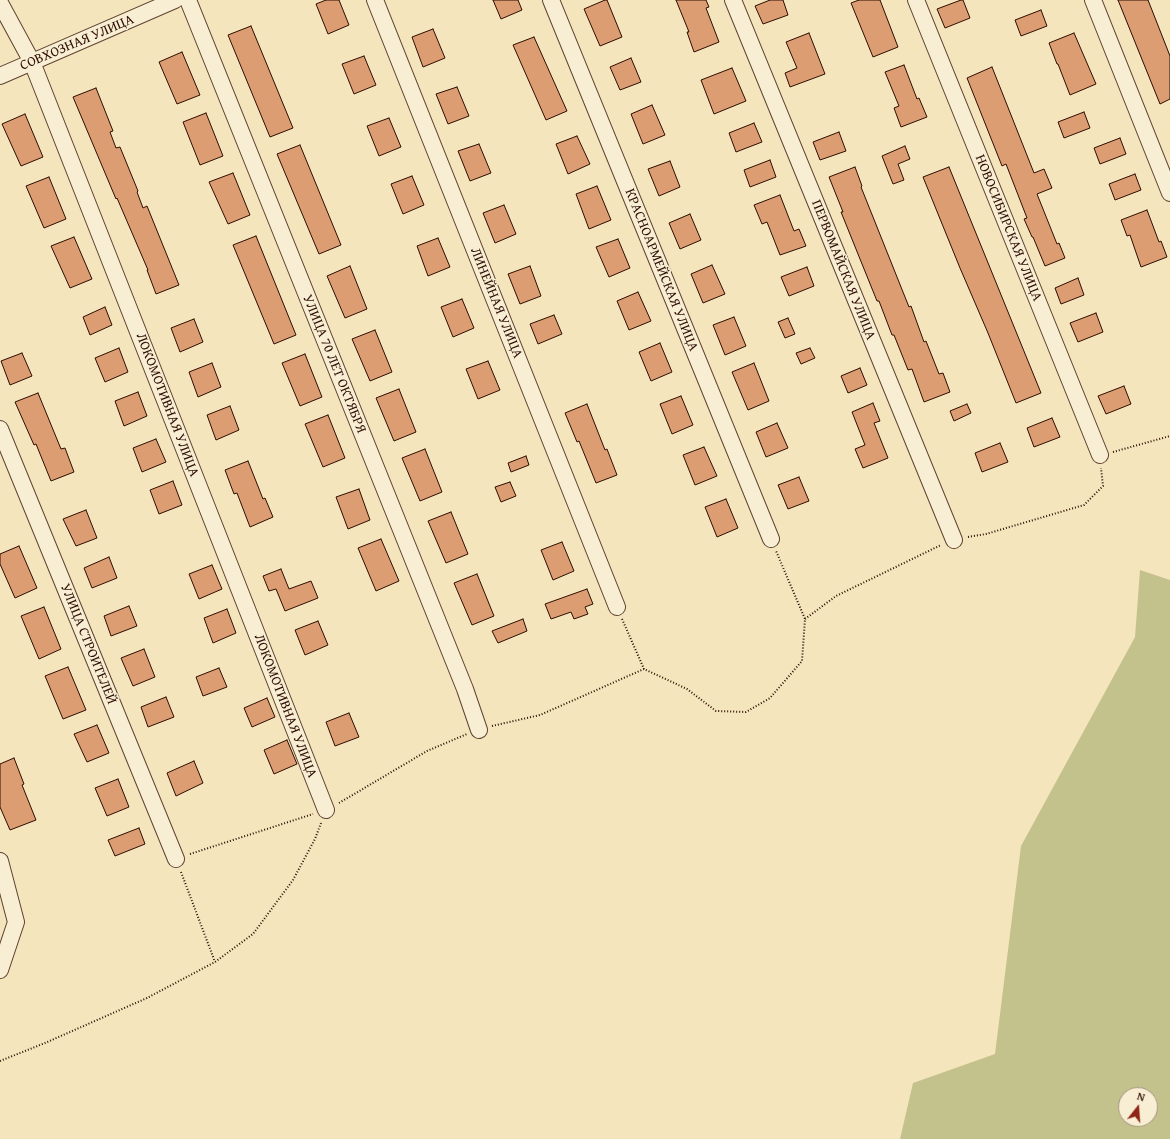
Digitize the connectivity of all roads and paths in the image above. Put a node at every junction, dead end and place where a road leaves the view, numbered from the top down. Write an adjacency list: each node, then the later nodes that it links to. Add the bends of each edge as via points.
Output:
1 (175, 0): 9 (street, СОВХОЗНАЯ УЛИЦА)
2 (188, 0): 20 (street, УЛИЦА 70 ЛЕТ ОКТЯБРЯ, via 465,689)
3 (374, 0): 17 (street, ЛИНЕЙНАЯ УЛИЦА)
4 (551, 0): 15 (street, КРАСНОАРМЕЙСКАЯ УЛИЦА)
5 (733, 0): 16 (street, ПЕРВОМАЙСКАЯ УЛИЦА)
6 (916, 0): 14 (street, НОВОСИБИРСКАЯ УЛИЦА)
7 (1093, 0): 11 (street)
8 (0, 3): 9 (street, ЛОКОМОТИВНАЯ УЛИЦА)
9 (32, 62): 10 (street, СОВХОЗНАЯ УЛИЦА); 21 (street, ЛОКОМОТИВНАЯ УЛИЦА)
10 (0, 76)
11 (1170, 192)
12 (0, 429): 22 (street, УЛИЦА СТРОИТЕЛЕЙ)
13 (1170, 436): 14 (path)
14 (1100, 455): 16 (path, via 1103,486 1084,505 986,534)
15 (771, 540): 18 (path)
16 (954, 540): 18 (path, via 836,596)
17 (617, 607): 19 (path)
18 (805, 619): 19 (path, via 802,661 770,698 746,712 716,711 687,689)
19 (644, 669): 20 (path, via 540,715)
20 (478, 730): 21 (path, via 427,751)
21 (326, 810): 22 (path); 24 (path, via 315,840 293,880 253,934)
22 (176, 859): 24 (path)
23 (0, 861): 25 (street, via 16,922)
24 (215, 962): 26 (path, via 147,998)
25 (0, 970)
26 (0, 1061)

